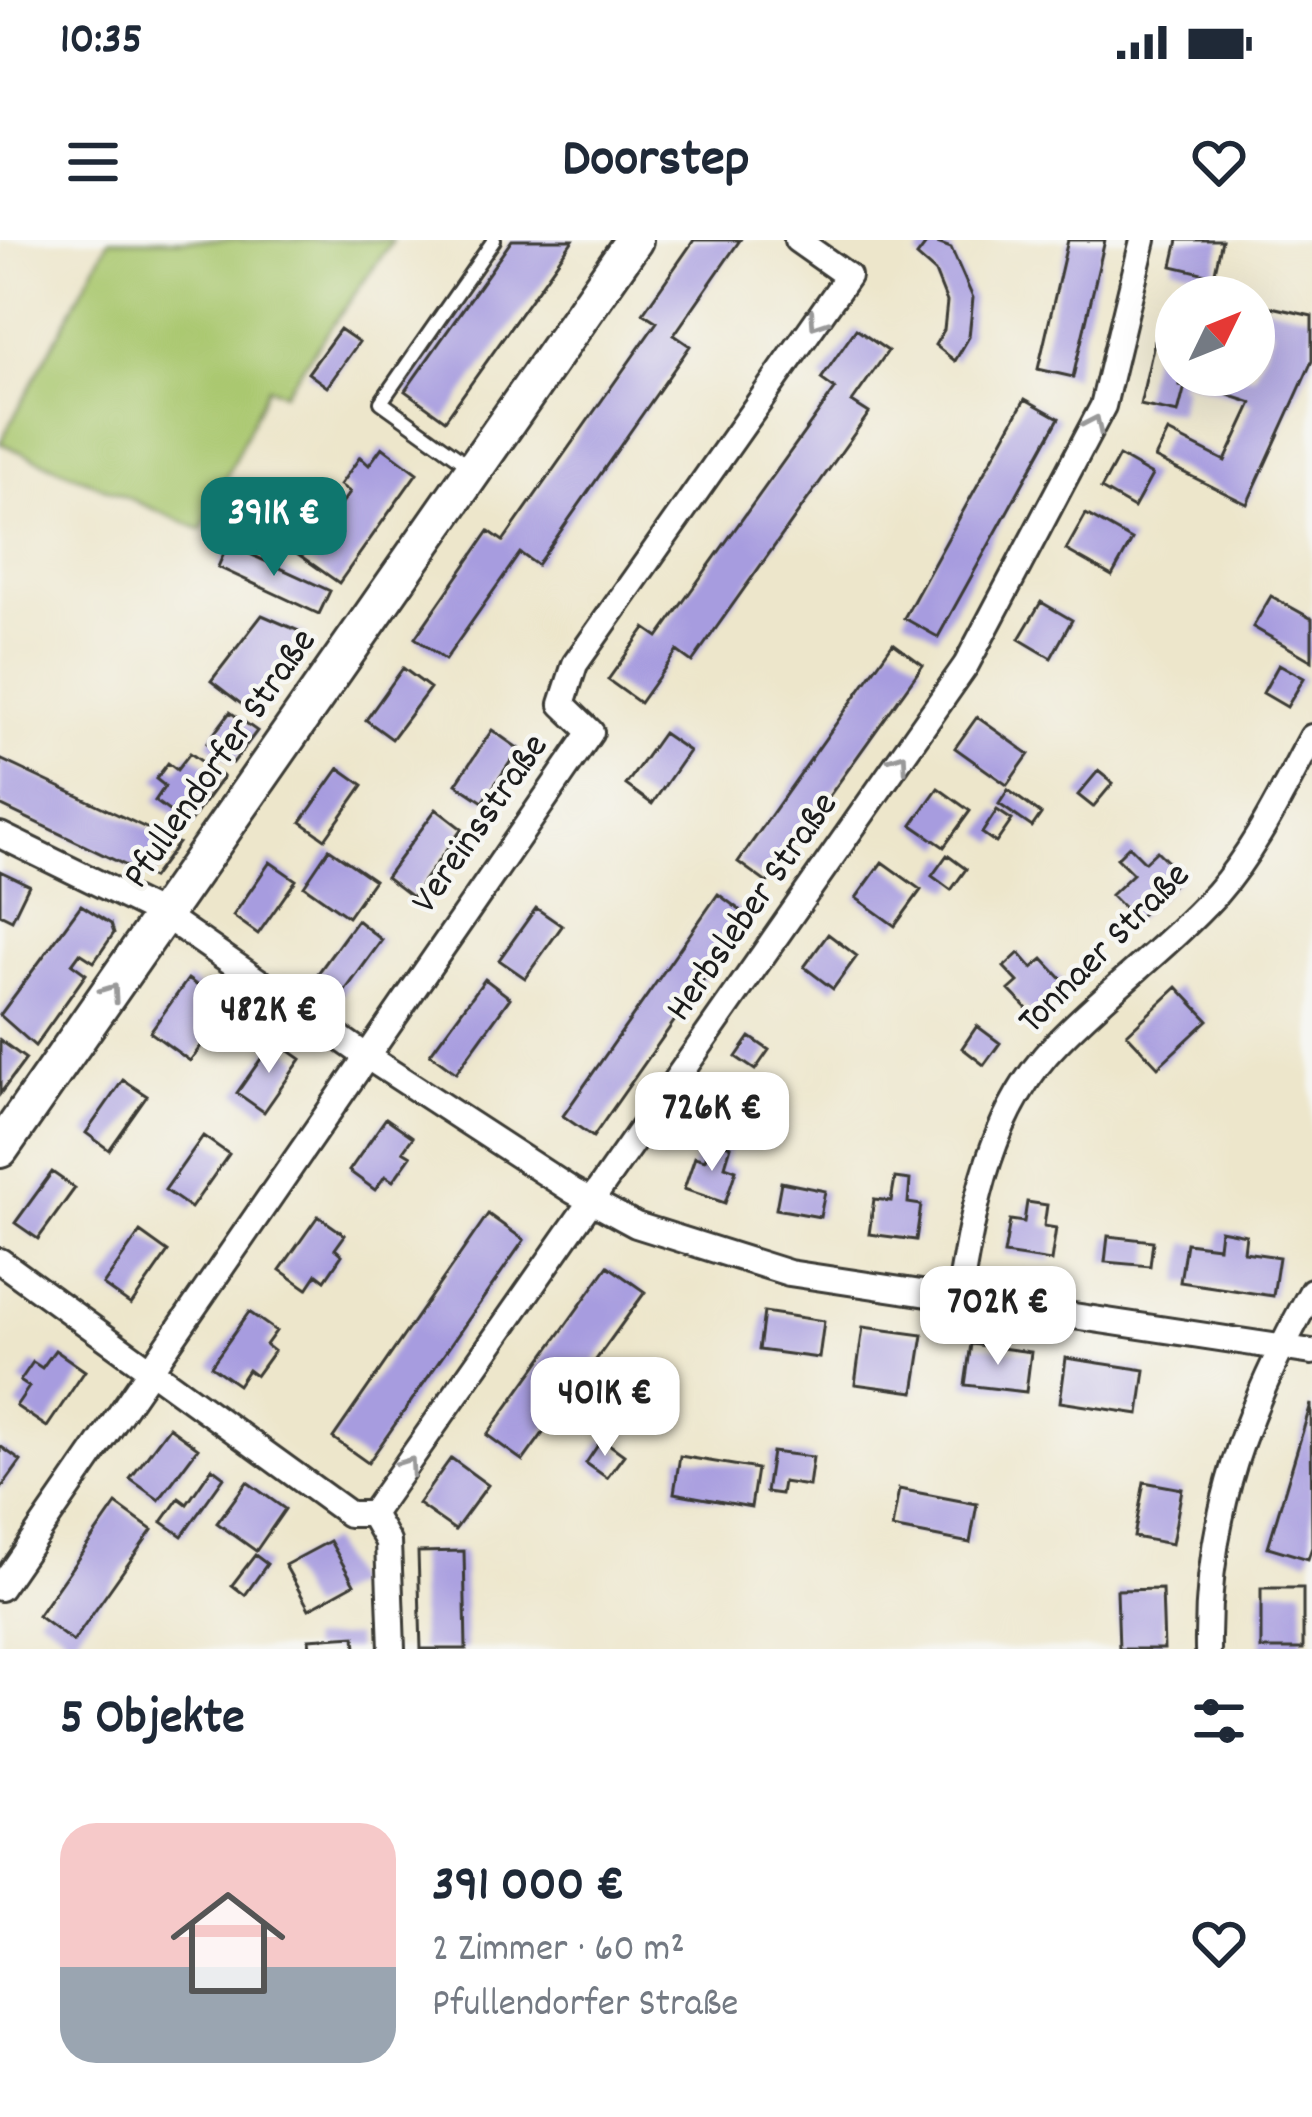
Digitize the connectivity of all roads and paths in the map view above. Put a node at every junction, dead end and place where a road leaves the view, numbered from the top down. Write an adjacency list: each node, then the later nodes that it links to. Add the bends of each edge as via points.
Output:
1 (494, 240): 5 (lane, via 381,402)
2 (634, 240): 5 (main road, Pfullendorfer Straße)
3 (797, 240): 9 (street, Vereinsstraße, one-way to 9, via 848,276 575,664 562,704 591,732)
4 (1143, 240): 11 (street, Herbsleber Straße, one-way to 4, via 966,665 1103,406)
5 (474, 470): 8 (main road, Pfullendorfer Straße)
6 (1312, 736): 14 (street, Tonnaer Straße, via 1230,877 1054,1046 1024,1087 975,1195)
7 (0, 835): 8 (street)
8 (165, 916): 9 (street); 10 (main road, Pfullendorfer Straße, one-way to 8)
9 (366, 1056): 11 (street); 17 (street, Vereinsstraße)
10 (0, 1148)
11 (593, 1202): 14 (street, via 685,1243 789,1273); 18 (street, Herbsleber Straße, one-way to 11)
12 (0, 1261): 17 (street)
13 (1312, 1291): 15 (street)
14 (959, 1295): 15 (street)
15 (1281, 1347): 16 (street); 21 (street, via 1228,1476 1207,1577)
16 (1312, 1352)
17 (151, 1373): 18 (street, via 349,1514); 19 (street, Vereinsstraße)
18 (372, 1514): 20 (street, via 388,1542)
19 (0, 1588)
20 (392, 1649)
21 (1208, 1649)

